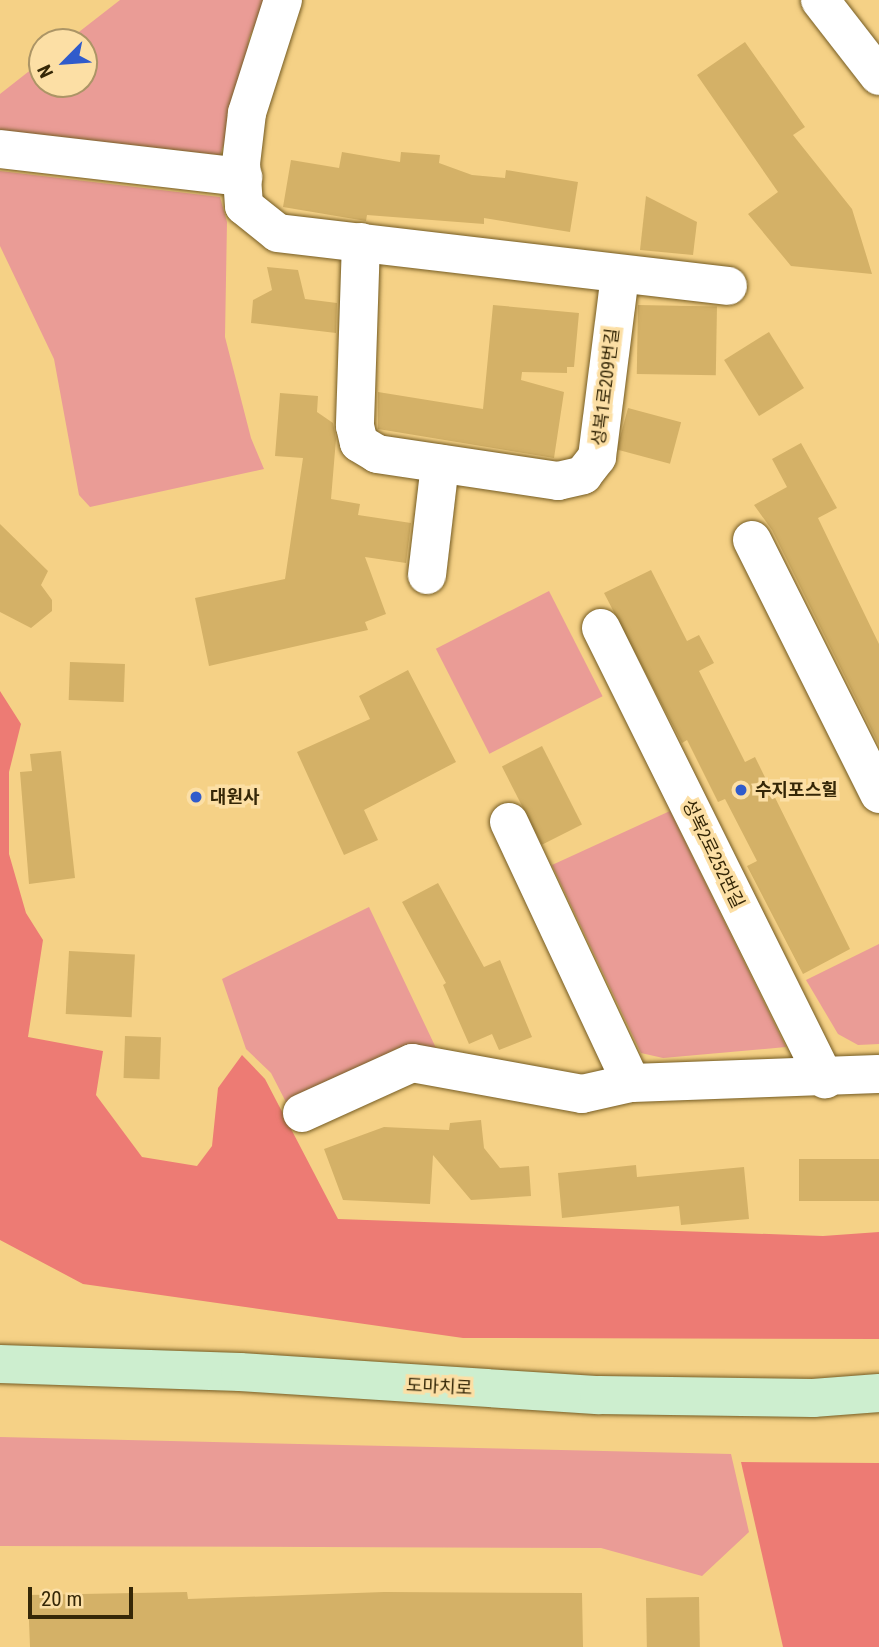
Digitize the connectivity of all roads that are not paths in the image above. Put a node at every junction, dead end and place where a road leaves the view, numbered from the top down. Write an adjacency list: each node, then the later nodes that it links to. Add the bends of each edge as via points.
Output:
1 (820, 0): 3 (street)
2 (278, 11): 5 (street, via 247,113)
3 (879, 76)
4 (0, 149): 5 (street)
5 (243, 177): 6 (street, via 244,206 278,233)
6 (361, 242): 7 (street); 9 (street, 성복1로209번길, via 355,426 359,443 377,454)
7 (620, 275): 8 (street); 9 (street, 성복1로209번길, via 597,457 583,475 558,481)
8 (728, 286)
9 (440, 464): 11 (street)
10 (752, 540): 13 (street)
11 (427, 575)
12 (601, 628): 16 (street, 성복2로252번길)
13 (879, 794)
14 (509, 822): 17 (street)
15 (879, 1074): 16 (street)
16 (825, 1079): 17 (street)
17 (631, 1083): 18 (street, via 582,1094 412,1063)
18 (302, 1113)
19 (0, 1364): 20 (main road, 도마치로, via 240,1371 599,1395 813,1398)
20 (879, 1393)

